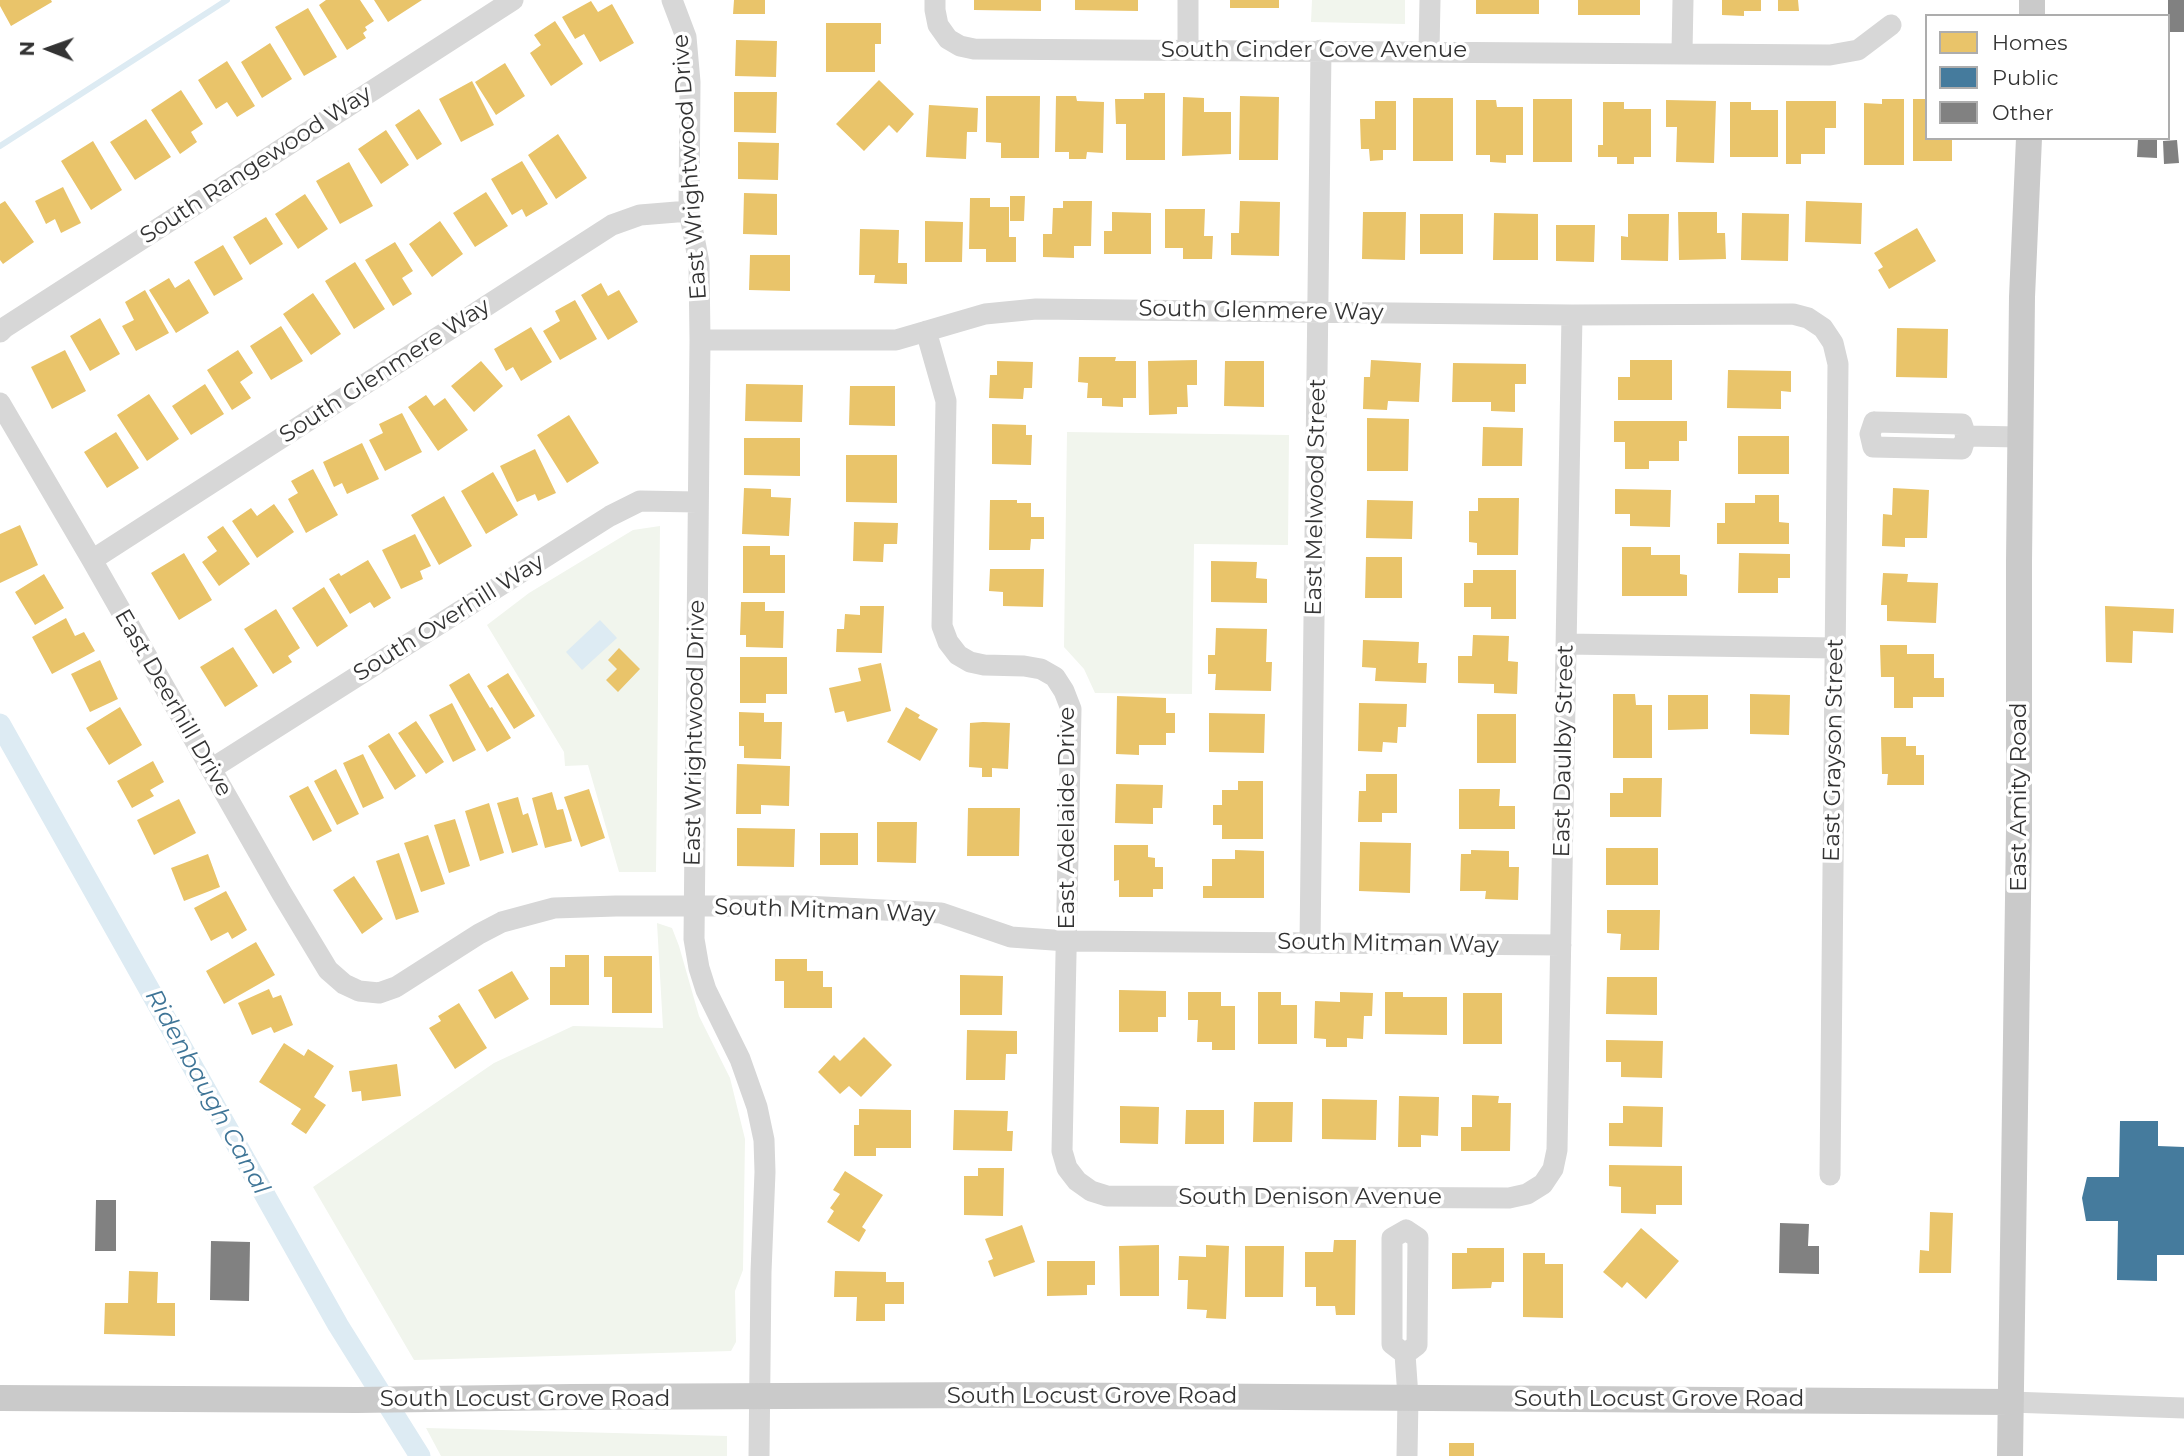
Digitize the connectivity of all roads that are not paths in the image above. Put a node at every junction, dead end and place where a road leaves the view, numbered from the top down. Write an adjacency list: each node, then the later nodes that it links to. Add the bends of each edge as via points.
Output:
1 (513, 0): 18 (street, South Rangewood Way)
2 (672, 0): 13 (street, East Wrightwood Drive, via 686,37 690,82)
3 (935, 0): 8 (street, South Cinder Cove Avenue, via 938,25 960,46)
4 (1188, 0): 8 (street)
5 (1430, 0): 10 (street)
6 (1683, 0): 11 (street)
7 (1891, 25): 11 (street, South Cinder Cove Avenue, via 1858,50 1830,55)
8 (1188, 50): 9 (street, South Cinder Cove Avenue)
9 (1321, 50): 10 (street, South Cinder Cove Avenue); 14 (street, East Melwood Street)
10 (1429, 51): 11 (street, South Cinder Cove Avenue)
11 (1682, 52)
12 (2029, 140): 22 (main road, East Amity Road)
13 (689, 211): 19 (street, East Wrightwood Drive, via 699,263); 24 (street, South Glenmere Way, via 640,215 612,225)
14 (1318, 312): 15 (street, South Glenmere Way); 17 (street, South Glenmere Way, via 1036,309 985,314); 30 (street, East Melwood Street)
15 (1572, 315): 16 (street, South Glenmere Way, via 1793,314); 25 (street, East Daulby Street)
16 (1823, 328): 21 (street, East Grayson Street, via 1838,364)
17 (926, 331): 19 (street, South Glenmere Way, via 896,340); 29 (street, East Adelaide Drive, via 946,401 942,626 948,642 970,662 1041,669 1055,677 1071,709)
18 (0, 332)
19 (700, 340): 23 (street, East Wrightwood Drive)
20 (0, 403): 24 (street, East Deerhill Drive)
21 (1837, 433): 22 (street, via 1870,434 1874,422 1949,423 1962,424 1966,436); 26 (street, East Grayson Street)
22 (2020, 437): 40 (main road, East Amity Road)
23 (697, 502): 27 (street, South Overhill Way, via 640,501 610,516); 28 (street, East Wrightwood Drive)
24 (92, 560): 27 (street, East Deerhill Drive)
25 (1566, 644): 26 (street); 31 (street, East Daulby Street)
26 (1836, 648): 33 (street, East Grayson Street)
27 (211, 769): 32 (street, East Deerhill Drive, via 328,970)
28 (693, 907): 29 (street, South Mitman Way, via 805,906 941,913 1011,937); 32 (street, South Mitman Way, via 554,908 502,922 396,987 379,993); 39 (street, East Wrightwood Drive, via 699,968 740,1059 764,1140)
29 (1067, 941): 30 (street, South Mitman Way); 34 (street, East Adelaide Drive, via 1062,1151)
30 (1310, 943): 31 (street, South Mitman Way)
31 (1561, 945): 35 (street, East Daulby Street, via 1557,1150 1553,1169)
32 (359, 991)
33 (1830, 1175)
34 (1077, 1181): 36 (street, South Denison Avenue, via 1107,1196)
35 (1543, 1184): 36 (street, South Denison Avenue, via 1508,1198)
36 (1407, 1196): 37 (street, via 1406,1230 1392,1238 1392,1345 1405,1354)
37 (1408, 1397): 39 (main road, South Locust Grove Road); 40 (main road, South Locust Grove Road); 43 (street)
38 (0, 1398): 39 (main road, South Locust Grove Road)
39 (759, 1398): 42 (street, East Wrightwood Drive)
40 (2010, 1402): 41 (street, South Locust Grove Road); 44 (main road, East Amity Road)
41 (2184, 1408)
42 (759, 1456)
43 (1407, 1456)
44 (2010, 1456)

